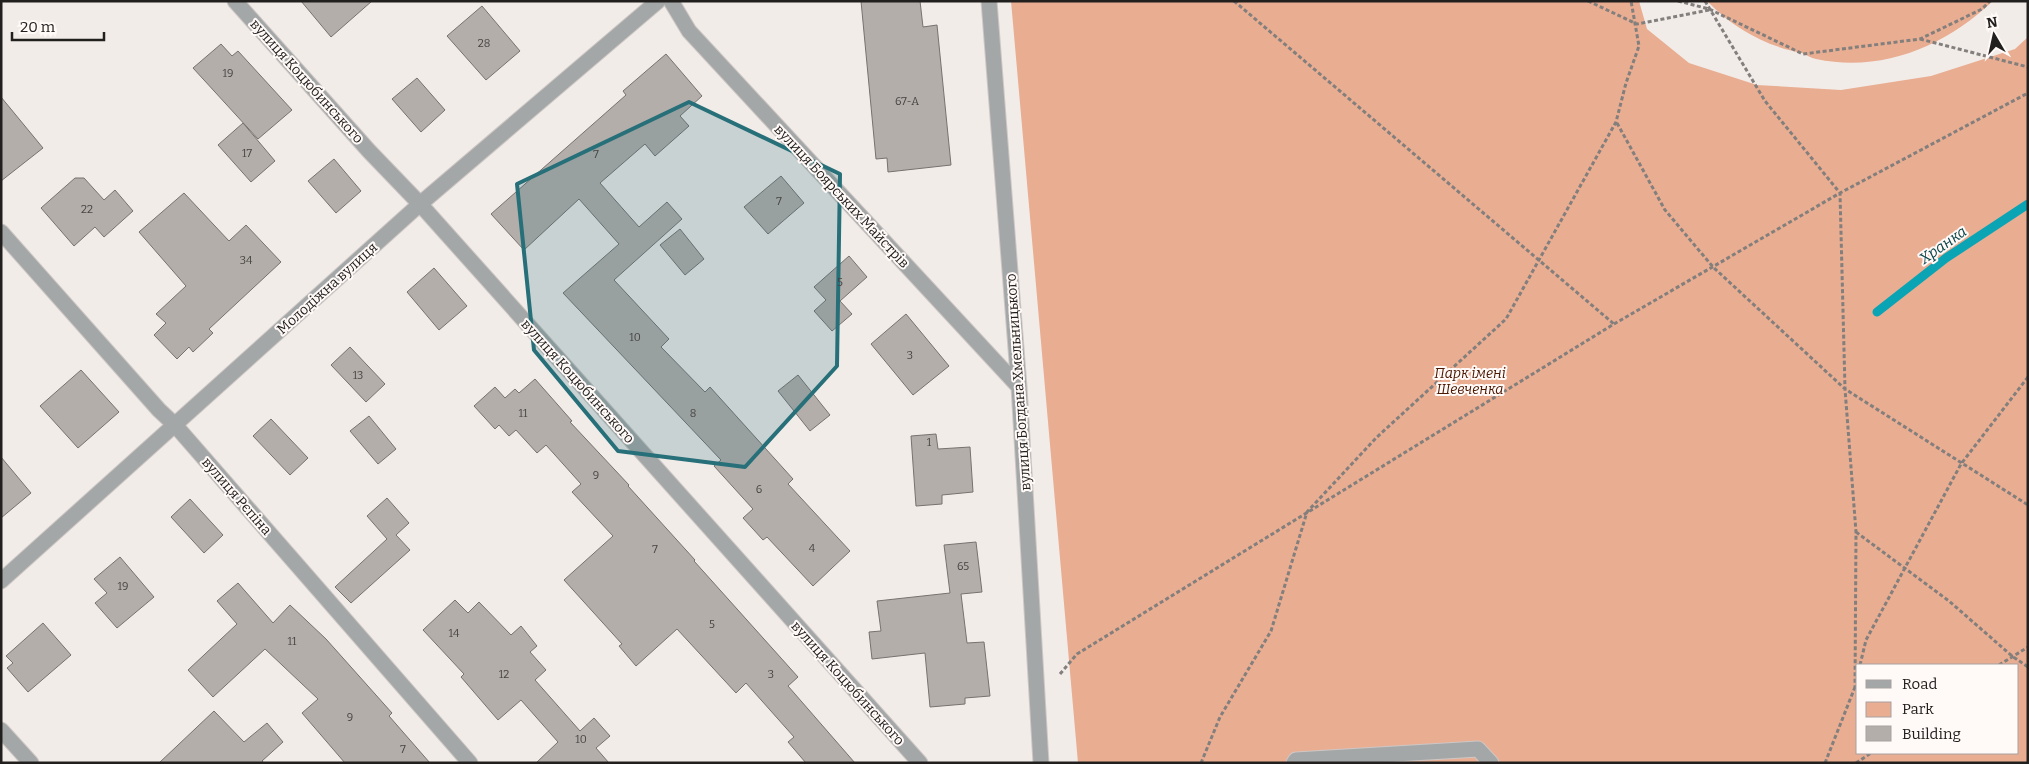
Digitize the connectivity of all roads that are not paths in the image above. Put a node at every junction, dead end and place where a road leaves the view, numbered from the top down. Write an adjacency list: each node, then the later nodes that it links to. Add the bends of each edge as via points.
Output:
1 (235, 1): 5 (street, вулиця Коцюбинського)
2 (658, 1): 5 (street, Молодіжна вулиця)
3 (671, 1): 7 (street, вулиця Боярських Майстрів, via 689,31)
4 (989, 1): 7 (street, вулиця Богдана Хмельницького)
5 (420, 204): 8 (street, Молодіжна вулиця); 13 (street, вулиця Коцюбинського)
6 (1, 232): 8 (street, вулиця Рєпіна)
7 (1019, 387): 14 (street, вулиця Богдана Хмельницького)
8 (175, 425): 9 (street, Молодіжна вулиця); 12 (street, вулиця Рєпіна)
9 (1, 581)
10 (1, 730): 11 (street)
11 (31, 763)
12 (470, 763)
13 (920, 763)
14 (1041, 763)
15 (1294, 763): 16 (street, via 1296,760 1478,749)
16 (1491, 763)

